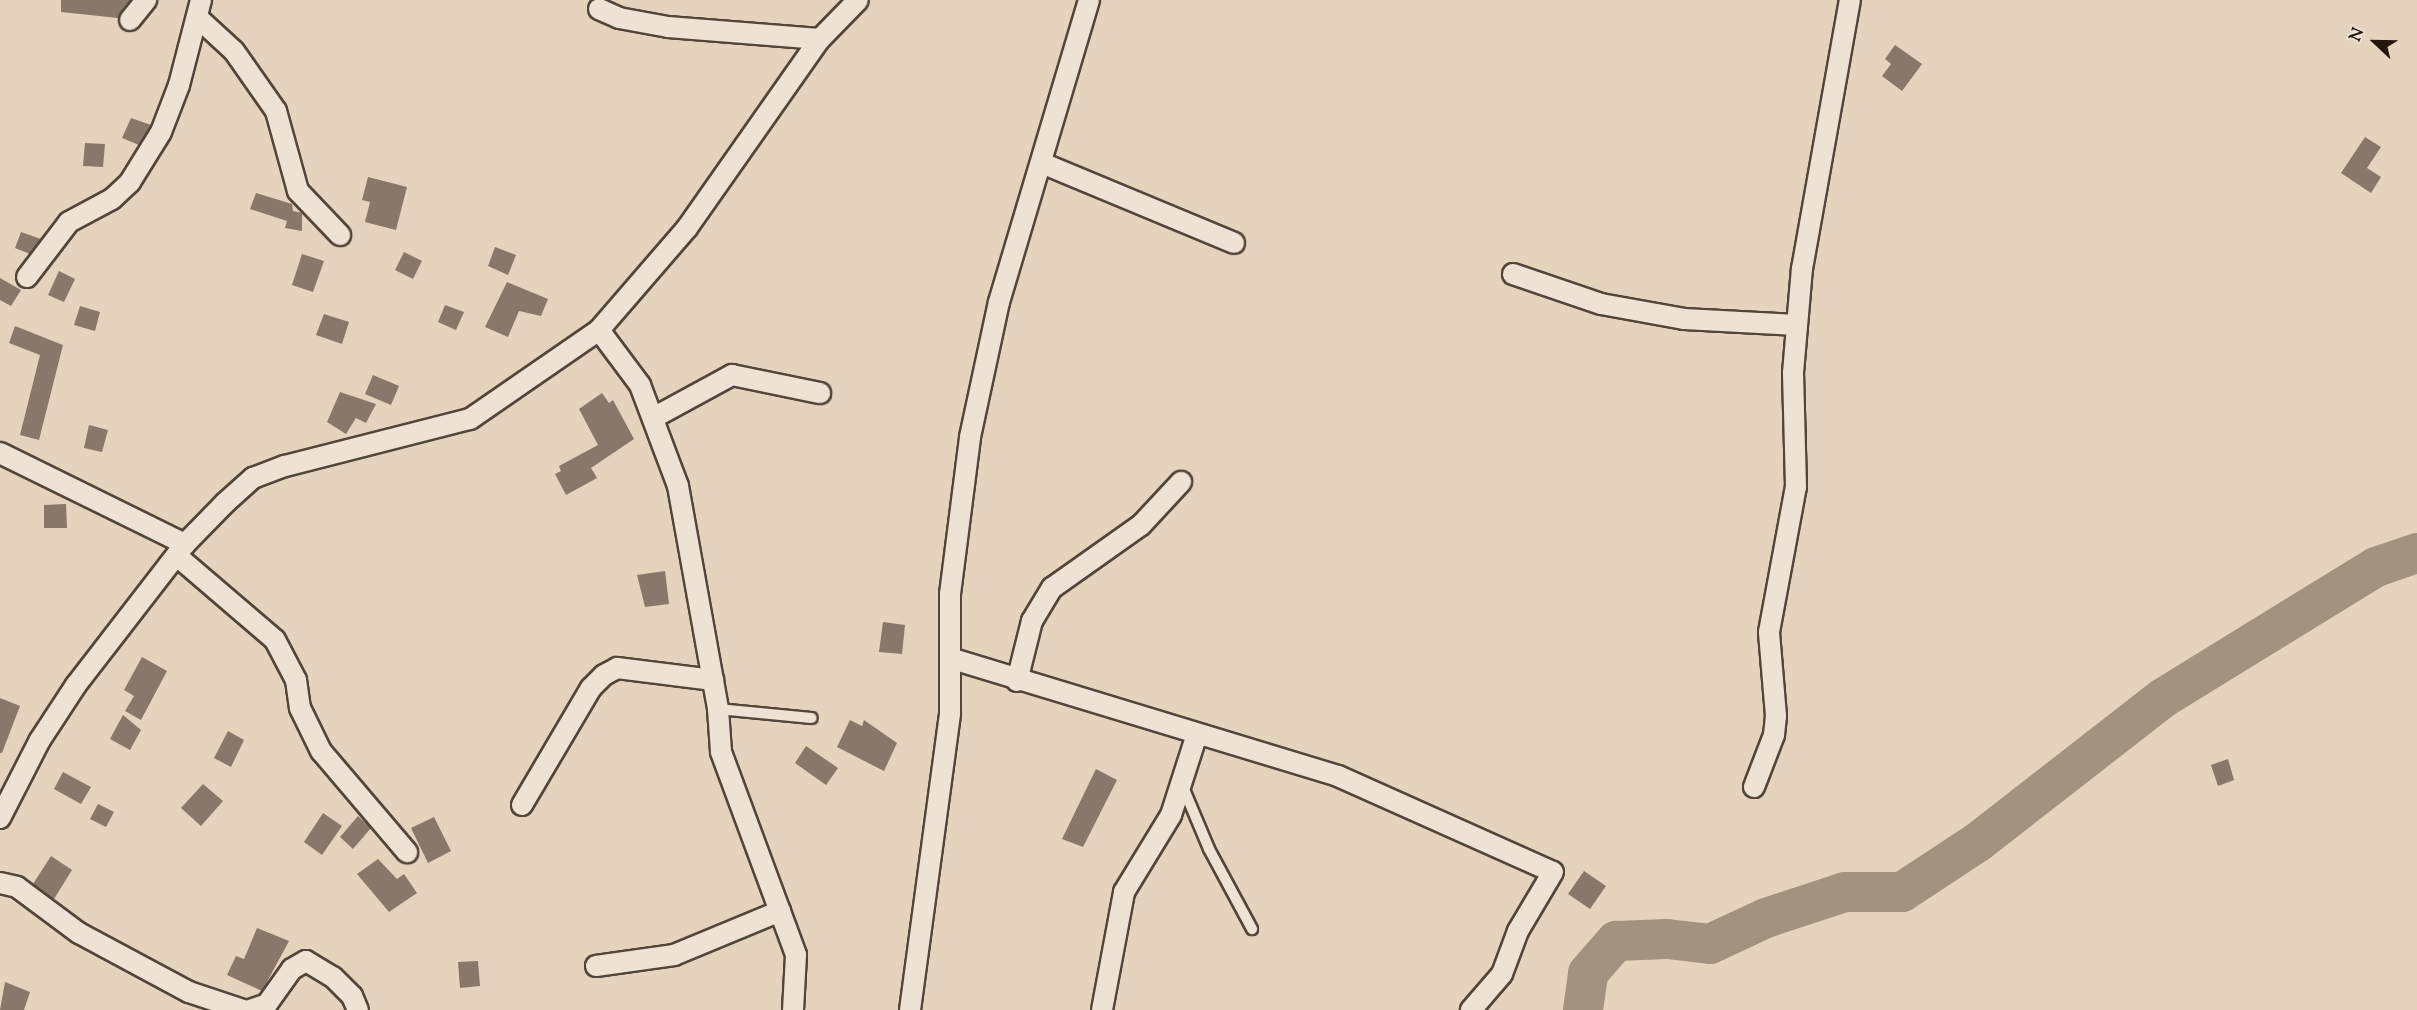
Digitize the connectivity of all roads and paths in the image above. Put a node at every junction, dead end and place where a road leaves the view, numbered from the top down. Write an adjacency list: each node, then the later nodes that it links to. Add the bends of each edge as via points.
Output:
1 (146, 0): 7 (street)
2 (858, 0): 8 (street)
3 (1089, 0): 9 (street)
4 (1850, 0): 14 (street, via 1807,236)
5 (199, 8): 10 (street, via 276,111 298,191); 13 (street, via 161,132 130,182 112,199 69,222)
6 (599, 9): 8 (street, via 619,18 668,27)
7 (130, 20)
8 (820, 39): 15 (street, via 687,228)
9 (1042, 163): 11 (street); 21 (street, via 999,302 970,437 950,594)
10 (340, 235)
11 (1234, 243)
12 (1513, 274): 14 (street, via 1601,304 1684,319)
13 (27, 277)
14 (1797, 325): 28 (street, via 1796,487 1769,632 1776,716 1774,735)
15 (599, 330): 17 (street, via 640,385); 20 (street, via 470,419 253,478)
16 (820, 393): 17 (street, via 732,375)
17 (653, 418): 22 (street, via 678,486)
18 (0, 453): 20 (street)
19 (1180, 482): 23 (street, via 1141,525 1052,588 1032,621)
20 (181, 550): 30 (street, via 76,685 40,741); 31 (street, via 275,640 296,680 300,708 321,751)
21 (953, 659): 23 (street); 40 (street, via 934,850)
22 (713, 680): 24 (street); 29 (street, via 617,668 604,675 591,688)
23 (1017, 681): 26 (street)
24 (718, 709): 25 (lane); 33 (street, via 721,752)
25 (812, 718)
26 (1197, 734): 27 (street); 42 (street, via 1338,776 1553,872 1518,931 1502,975)
27 (1183, 787): 34 (lane); 41 (street, via 1124,892)
28 (1754, 787)
29 (522, 805)
30 (0, 818)
31 (407, 852)
32 (0, 883): 36 (street, via 17,887 80,933 189,992)
33 (780, 912): 35 (street, via 674,955); 39 (street, via 796,955)
34 (1252, 929)
35 (596, 966)
36 (243, 1010)
37 (250, 1010): 38 (street, via 267,1004 292,969 306,961 333,977 352,996)
38 (358, 1010)
39 (793, 1010)
40 (910, 1010)
41 (1102, 1010)
42 (1471, 1010)

